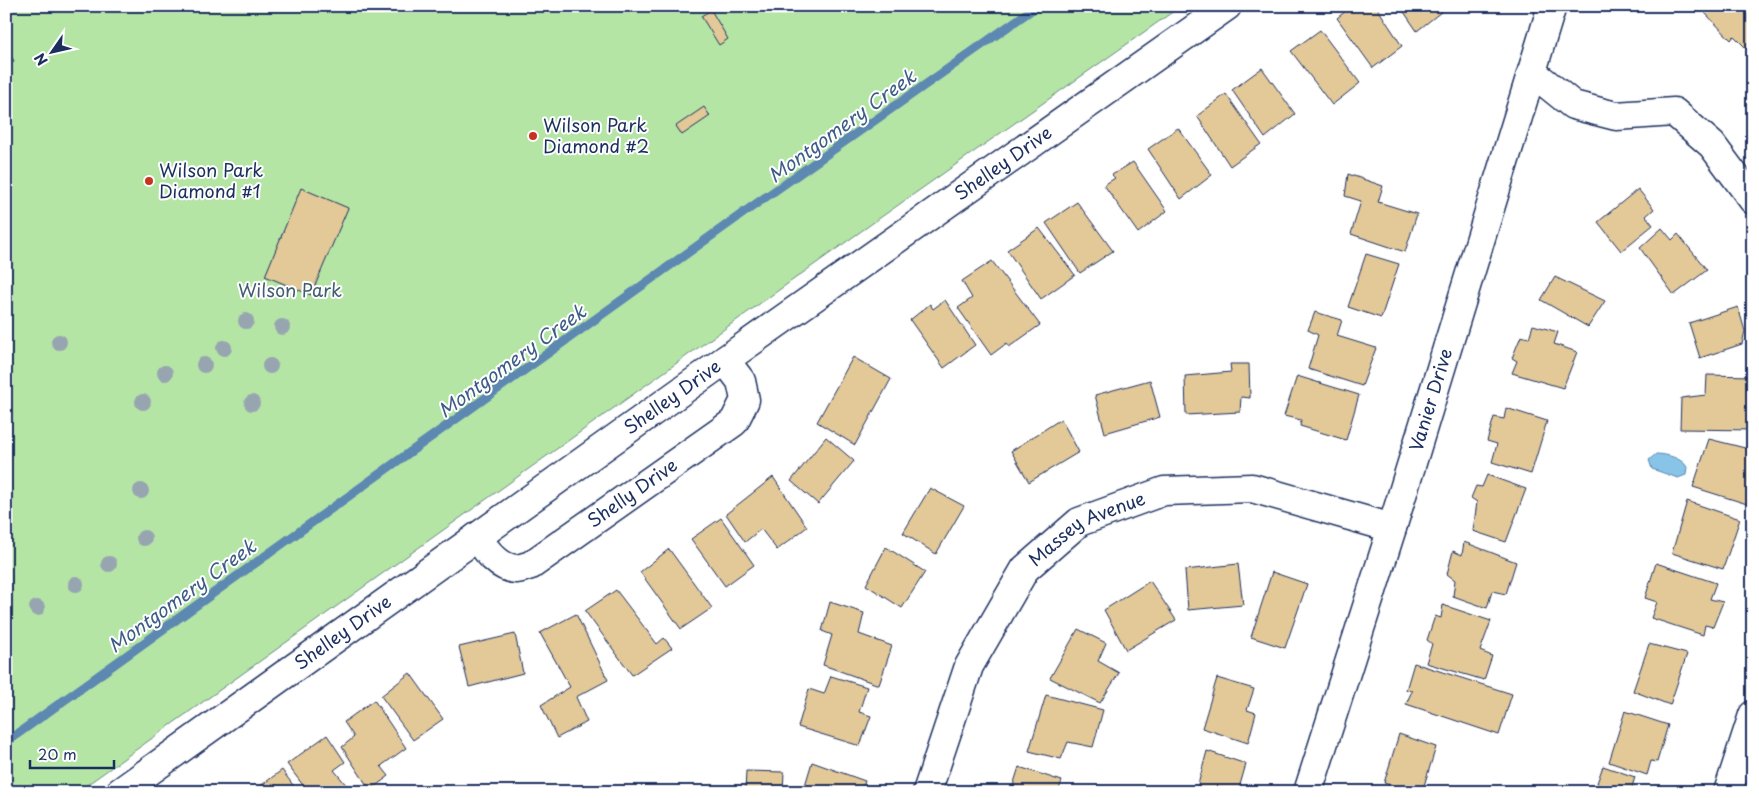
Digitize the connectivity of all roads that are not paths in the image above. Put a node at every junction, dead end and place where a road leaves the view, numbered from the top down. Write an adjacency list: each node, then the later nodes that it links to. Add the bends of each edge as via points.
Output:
1 (1227, 6): 5 (street, Shelley Drive)
2 (1552, 6): 3 (street, Vanier Drive)
3 (1532, 72): 4 (street, via 1573,105 1616,116 1674,112 1712,145); 6 (street, Vanier Drive)
4 (1753, 200)
5 (725, 360): 7 (street, Shelley Drive); 7 (street, Shelly Drive, via 741,382 745,400 734,422 531,565 516,569 502,565)
6 (1392, 528): 10 (street, Massey Avenue, via 1252,488 1164,491 1079,522 1025,569 969,666); 11 (street, Vanier Drive)
7 (477, 537): 9 (street, Shelley Drive)
8 (1753, 714): 12 (street)
9 (120, 792)
10 (927, 792)
11 (1308, 792)
12 (1728, 792)

